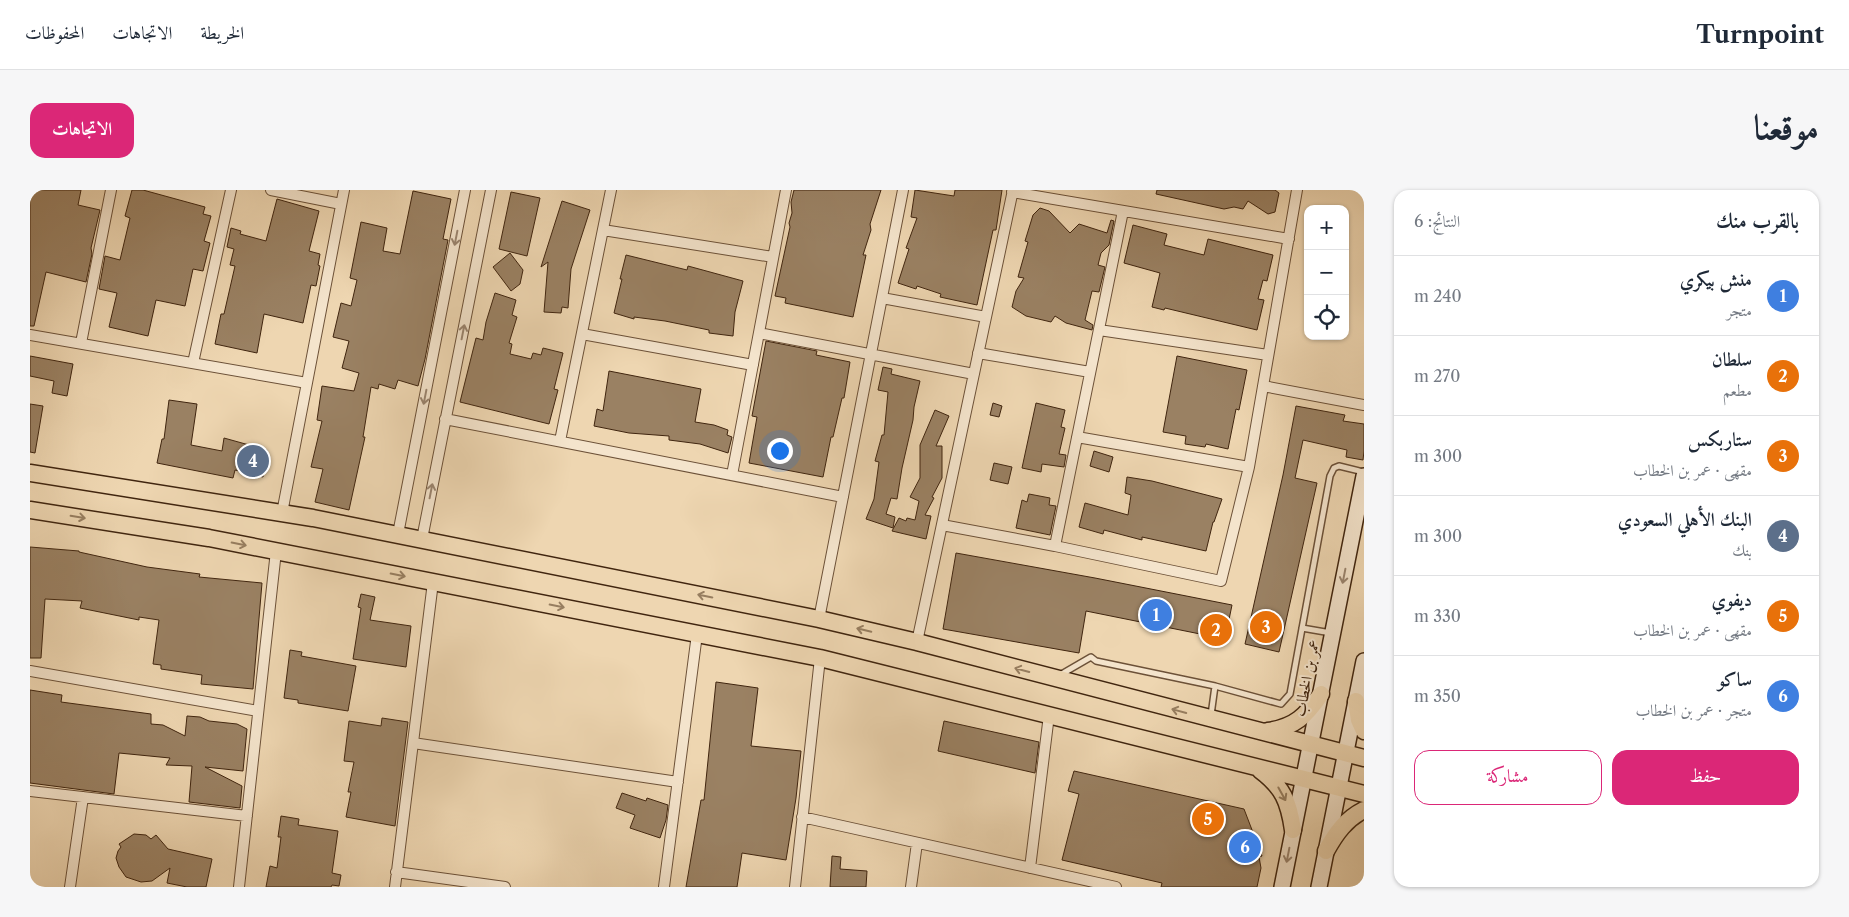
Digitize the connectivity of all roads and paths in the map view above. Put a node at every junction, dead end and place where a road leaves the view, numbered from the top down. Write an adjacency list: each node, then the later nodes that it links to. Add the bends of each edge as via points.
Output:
1 (111, 190): 23 (street)
2 (231, 190): 27 (street)
3 (271, 190): 12 (street)
4 (344, 190): 12 (street)
5 (466, 190): 46 (street, one-way to 46)
6 (491, 190): 34 (street, one-way to 6)
7 (611, 190): 14 (street)
8 (786, 190): 16 (street)
9 (903, 190): 17 (street)
10 (1297, 190): 15 (street)
11 (1013, 191): 13 (street); 18 (street)
12 (341, 204): 31 (street)
13 (1123, 211): 15 (street); 19 (street)
14 (603, 230): 16 (street); 22 (street)
15 (1289, 239): 26 (street)
16 (774, 257): 20 (street)
17 (882, 298): 18 (street); 25 (street)
18 (986, 316): 24 (street)
19 (1099, 330): 26 (street); 29 (street)
20 (759, 333): 25 (street); 28 (street)
21 (30, 334): 23 (street)
22 (582, 334): 28 (street); 36 (street)
23 (81, 344): 27 (street)
24 (978, 353): 29 (street); 30 (street)
25 (871, 355): 30 (street); 42 (street)
26 (1268, 355): 32 (street)
27 (193, 363): 31 (street)
28 (753, 364): 40 (street)
29 (1090, 372): 35 (street)
30 (974, 374): 45 (street)
31 (306, 383): 44 (street)
32 (1263, 386): 33 (street); 37 (street)
33 (1364, 405)
34 (446, 419): 36 (street); 47 (street, one-way to 34)
35 (1077, 437): 37 (street); 48 (street)
36 (560, 441): 40 (street)
37 (1249, 467): 48 (street, via 1221,581)
38 (1364, 472): 52 (lane, via 1340,466 1334,468 1330,476)
39 (30, 473): 44 (main road)
40 (732, 475): 42 (street)
41 (1364, 476): 54 (street, عمر بن الخطاب, one-way to 54)
42 (843, 497): 51 (street)
43 (30, 510): 49 (main road, one-way to 49)
44 (282, 513): 46 (main road)
45 (942, 525): 48 (street); 55 (street)
46 (398, 534): 47 (main road)
47 (422, 539): 51 (main road, one-way to 47)
48 (1055, 546)
49 (276, 551): 50 (main road, one-way to 50); 63 (street)
50 (433, 582): 53 (main road, one-way to 53); 68 (street)
51 (819, 620): 55 (main road, one-way to 51)
52 (1302, 628): 54 (lane); 60 (lane, via 1290,694 1281,704)
53 (697, 634): 56 (main road); 74 (street)
54 (1332, 634): 61 (street, عمر بن الخطاب)
55 (917, 642): 59 (main road, one-way to 55)
56 (820, 658): 64 (main road); 81 (street)
57 (1364, 661): 62 (street)
58 (30, 671): 63 (street)
59 (1054, 678): 60 (lane, via 1091,657 1096,661); 65 (main road, one-way to 59)
60 (1215, 686): 65 (lane)
61 (1320, 694): 67 (main road, via 1310,710 1296,722 1282,729); 69 (street, عمر بن الخطاب)
62 (1356, 701): 66 (main road); 70 (street)
63 (258, 711): 80 (street)
64 (1049, 715): 72 (main road); 85 (street)
65 (1211, 719): 67 (main road)
66 (1364, 731)
67 (1263, 732): 69 (main road)
68 (412, 744): 74 (street); 86 (street)
69 (1310, 744): 70 (main road); 73 (street, عمر بن الخطاب)
70 (1345, 753): 71 (main road); 75 (street)
71 (1364, 758)
72 (1256, 767): 73 (main road); 82 (main road, one-way to 82, via 1273,779 1283,793)
73 (1304, 778): 75 (main road); 82 (street, عمر بن الخطاب)
74 (678, 782): 91 (street)
75 (1339, 787): 77 (main road); 84 (street)
76 (30, 791): 78 (street)
77 (1364, 794)
78 (83, 797): 80 (street); 87 (street)
79 (1364, 810): 84 (main road, via 1337,832)
80 (247, 816): 88 (street)
81 (802, 817): 83 (street); 92 (street)
82 (1293, 830): 95 (street, عمر بن الخطاب, one-way to 95)
83 (917, 843): 85 (street); 93 (street)
84 (1326, 851): 96 (street)
85 (1030, 868): 94 (street)
86 (396, 872): 89 (street); 90 (street)
87 (70, 887)
88 (239, 887)
89 (394, 887)
90 (505, 887)
91 (664, 887)
92 (794, 887)
93 (912, 887)
94 (1116, 887)
95 (1282, 887)
96 (1319, 887)

